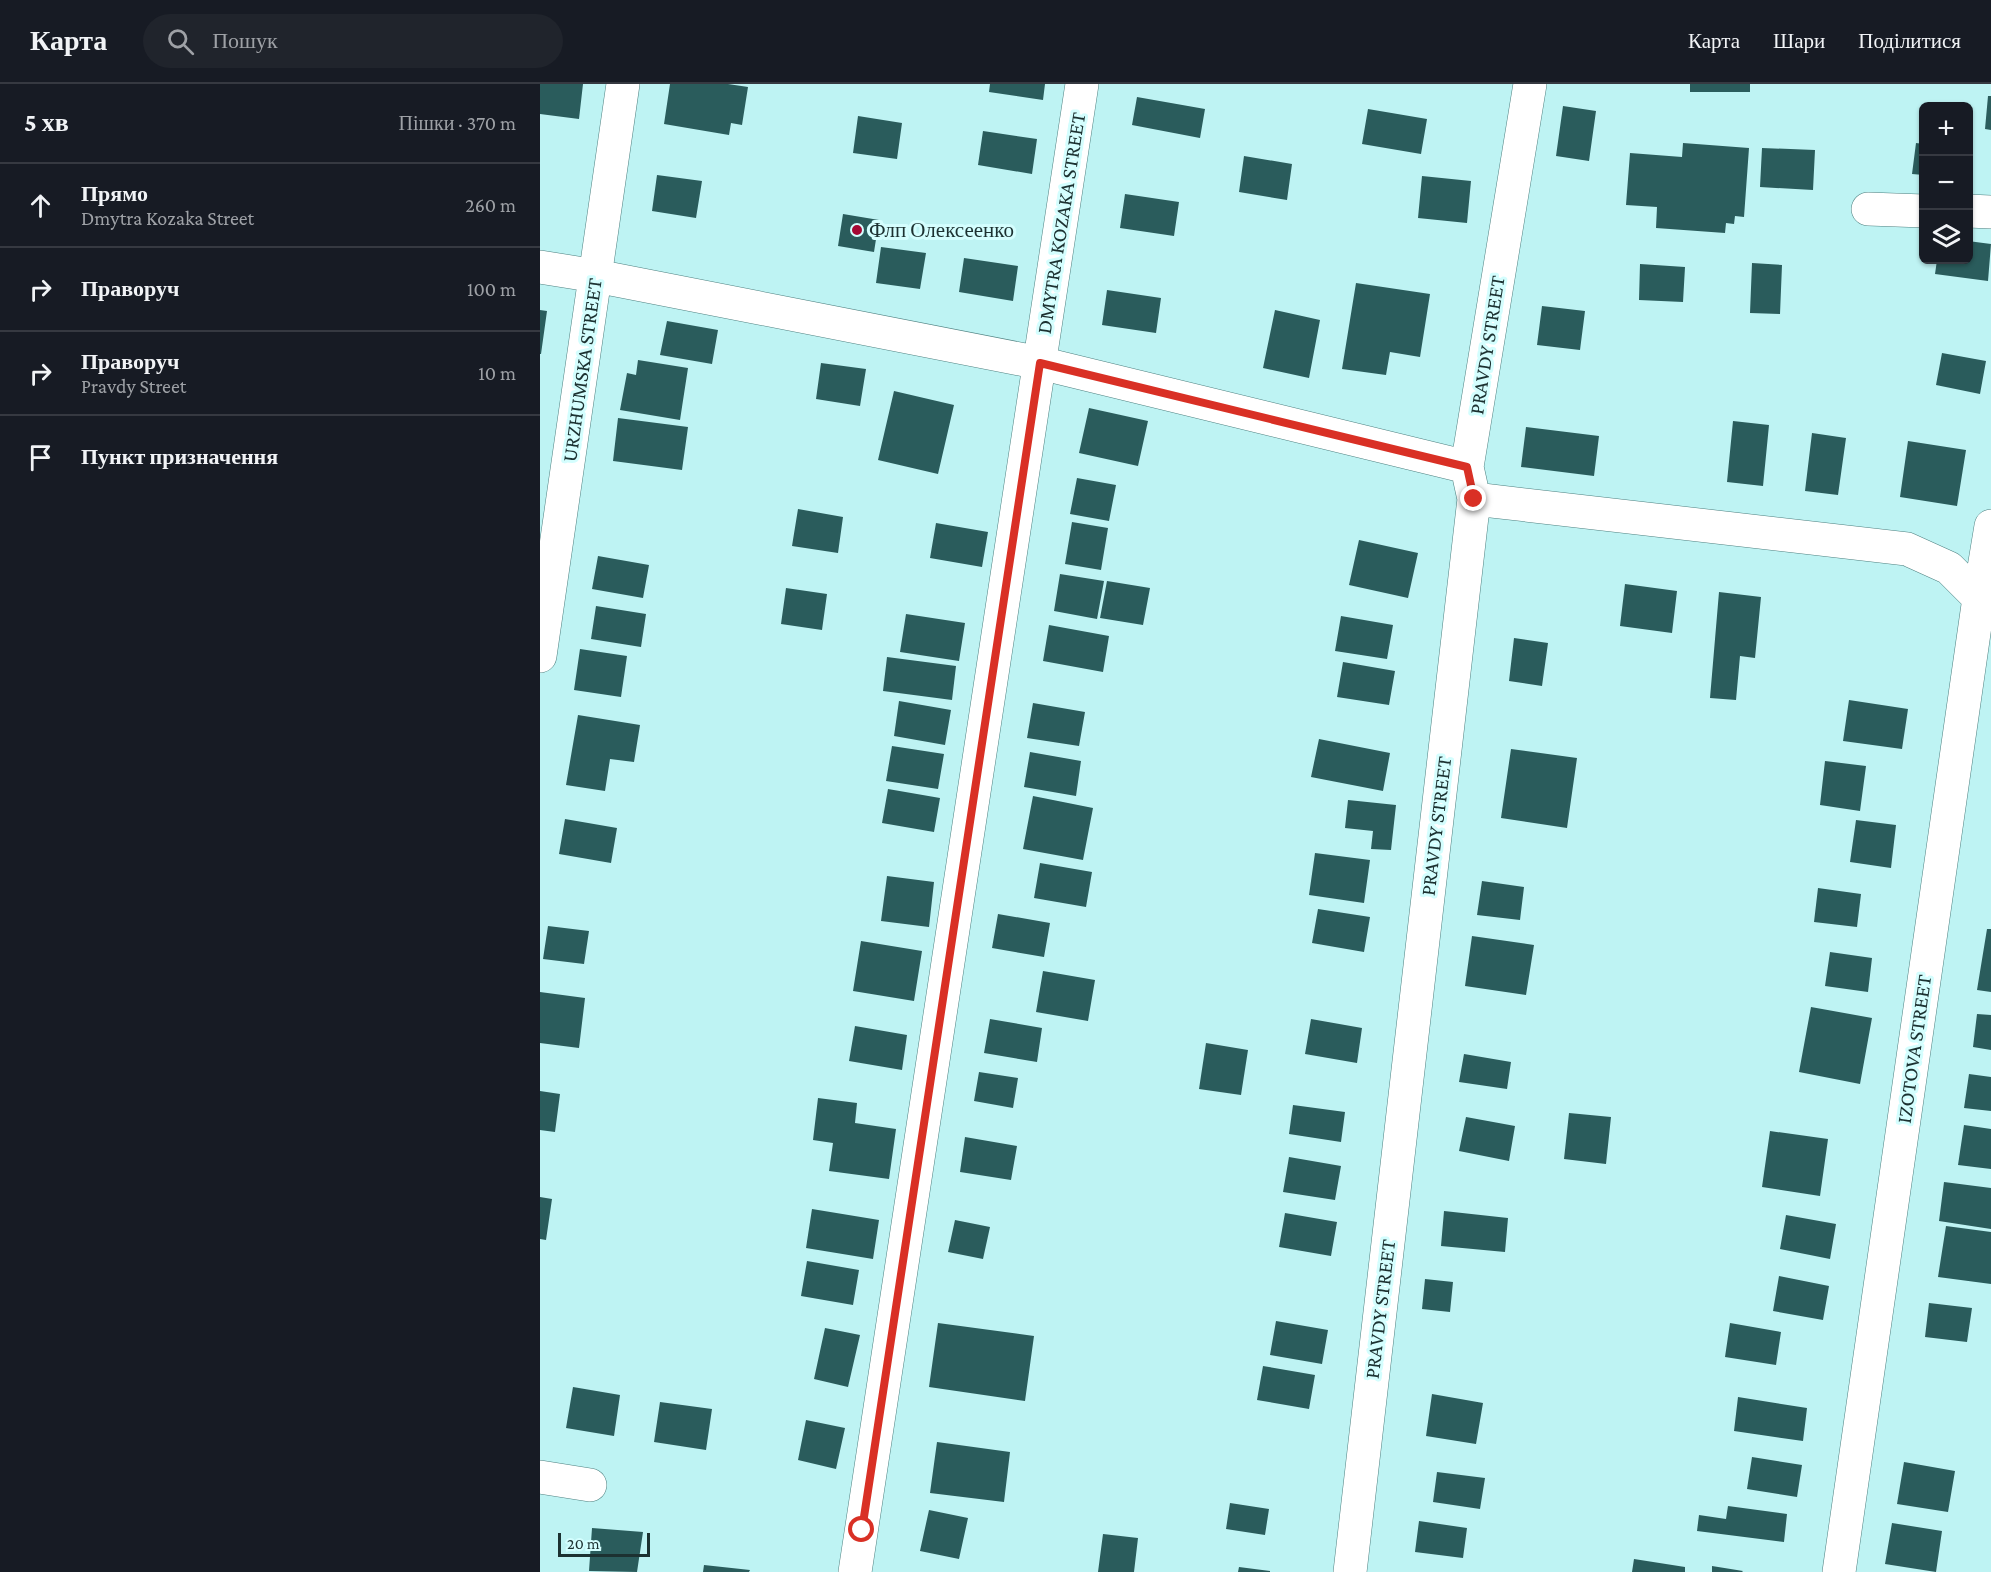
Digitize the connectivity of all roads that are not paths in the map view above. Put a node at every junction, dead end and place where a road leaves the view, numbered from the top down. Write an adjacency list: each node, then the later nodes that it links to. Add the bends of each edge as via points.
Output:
1 (623, 84): 9 (street, URZHUMSKA STREET)
2 (1082, 84): 10 (street, DMYTRA KOZAKA STREET)
3 (1530, 84): 11 (street, PRAVDY STREET)
4 (1868, 209): 5 (street)
5 (1919, 211)
6 (1973, 212): 7 (street)
7 (1991, 212)
8 (540, 267): 9 (street)
9 (597, 276): 10 (street); 15 (street, URZHUMSKA STREET)
10 (1040, 363): 11 (street); 18 (street, DMYTRA KOZAKA STREET)
11 (1467, 467): 12 (street, PRAVDY STREET)
12 (1474, 499): 14 (street, via 1907,549 1948,568); 19 (street, PRAVDY STREET)
13 (1991, 526): 14 (street, IZOTOVA STREET)
14 (1985, 599): 20 (street, IZOTOVA STREET)
15 (540, 656)
16 (540, 1477): 17 (street)
17 (590, 1485)
18 (855, 1572)
19 (1350, 1572)
20 (1839, 1572)

